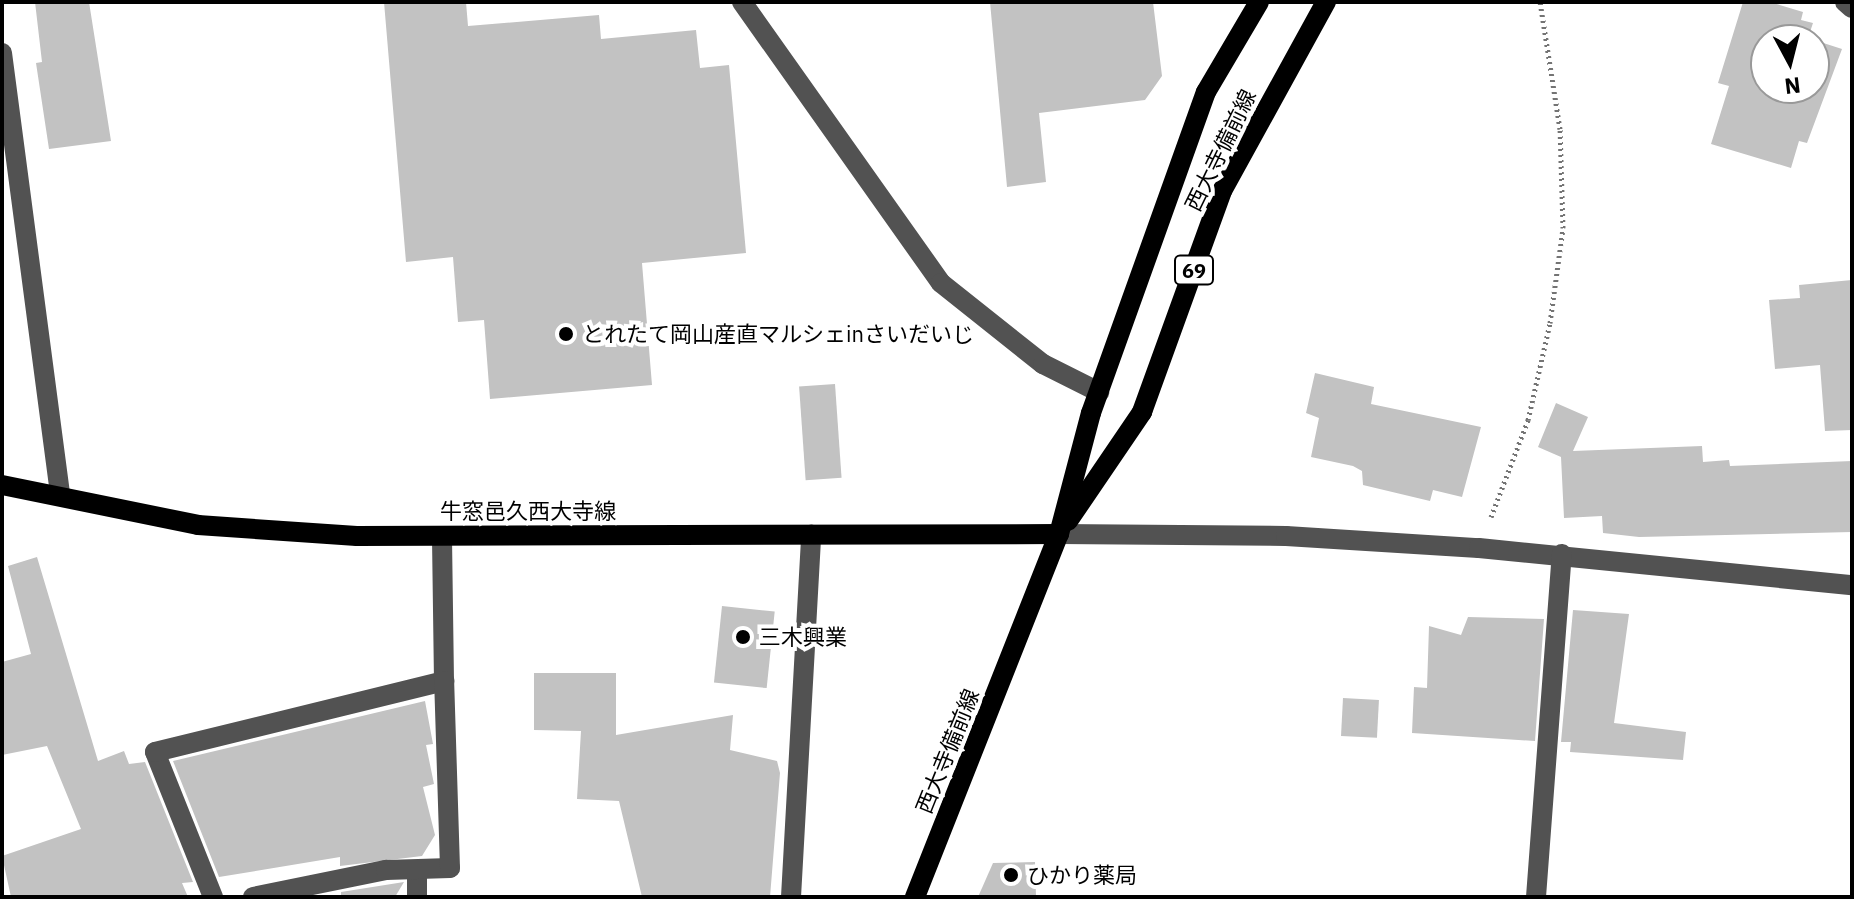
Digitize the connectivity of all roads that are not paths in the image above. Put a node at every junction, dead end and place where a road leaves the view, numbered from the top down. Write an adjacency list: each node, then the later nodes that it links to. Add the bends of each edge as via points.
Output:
1 (742, 2): 7 (street, via 941,283 1043,364)
2 (1259, 2): 7 (main road, 西大寺備前線 / 69, via 1206,92)
3 (1326, 2): 10 (main road, 西大寺備前線 / 69, via 1222,191 1142,412)
4 (1845, 2): 5 (street)
5 (1852, 8)
6 (2, 53): 9 (street)
7 (1099, 392): 10 (main road, 西大寺備前線 / 69)
8 (2, 485): 9 (main road, 牛窓邑久西大寺線)
9 (60, 496): 12 (main road, 牛窓邑久西大寺線, via 198,525)
10 (1059, 534): 11 (main road, 牛窓邑久西大寺線); 13 (street, via 1286,536); 21 (main road, 西大寺備前線 / 69)
11 (811, 535): 12 (main road, 牛窓邑久西大寺線); 20 (street)
12 (442, 536): 15 (street)
13 (1562, 554): 14 (street); 22 (street)
14 (1852, 585)
15 (444, 681): 16 (street, via 450,868); 17 (street, via 155,752)
16 (417, 870): 18 (street, via 386,870); 19 (street)
17 (213, 897)
18 (253, 897)
19 (417, 897)
20 (791, 897)
21 (915, 897)
22 (1536, 897)

